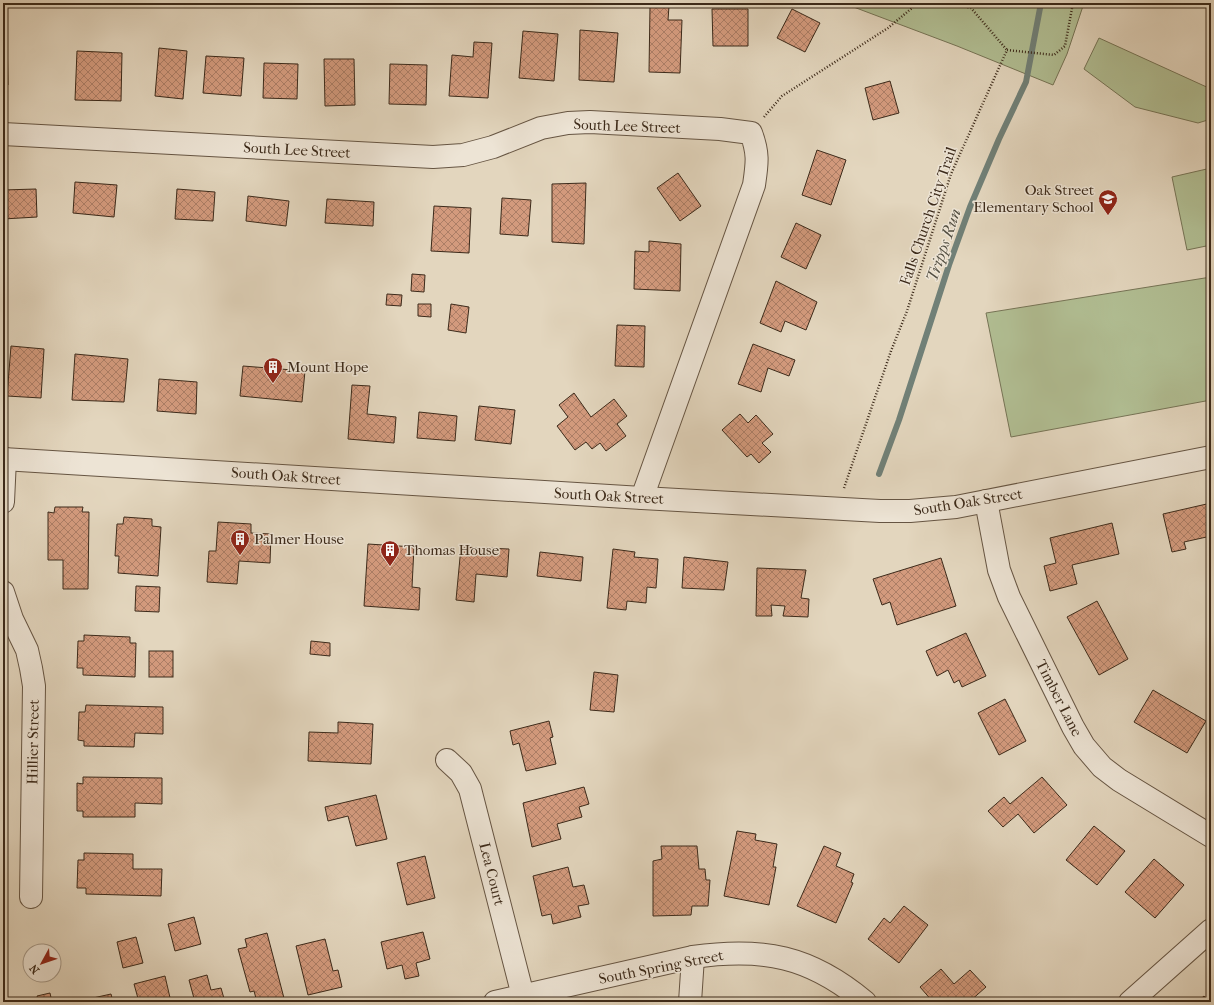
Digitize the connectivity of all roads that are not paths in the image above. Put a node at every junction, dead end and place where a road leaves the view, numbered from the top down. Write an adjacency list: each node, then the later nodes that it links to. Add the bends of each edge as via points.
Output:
1 (3, 134): 4 (street, South Lee Street, via 433,157 463,155 493,147 541,128 568,123 720,129 751,133 756,148 757,165 754,186)
2 (1211, 456): 5 (street, South Oak Street)
3 (4, 459): 4 (street, South Oak Street); 6 (street)
4 (642, 498): 5 (street, South Oak Street, via 847,500 880,511 947,508)
5 (986, 501): 9 (street, Timber Lane, via 999,570 1009,597 1084,746 1119,780)
6 (3, 502)
7 (3, 592): 10 (street, Hillier Street, via 12,619 27,650 34,686)
8 (447, 760): 13 (street, Lea Court, via 461,773 470,789)
9 (1211, 836)
10 (30, 897)
11 (1211, 930): 17 (street)
12 (693, 957): 13 (street, South Spring Street); 15 (street); 16 (street, South Spring Street, via 741,953 782,958 806,965 836,980)
13 (523, 996): 14 (street, South Spring Street)
14 (495, 1002)
15 (690, 1002)
16 (865, 1002)
17 (1130, 1002)

